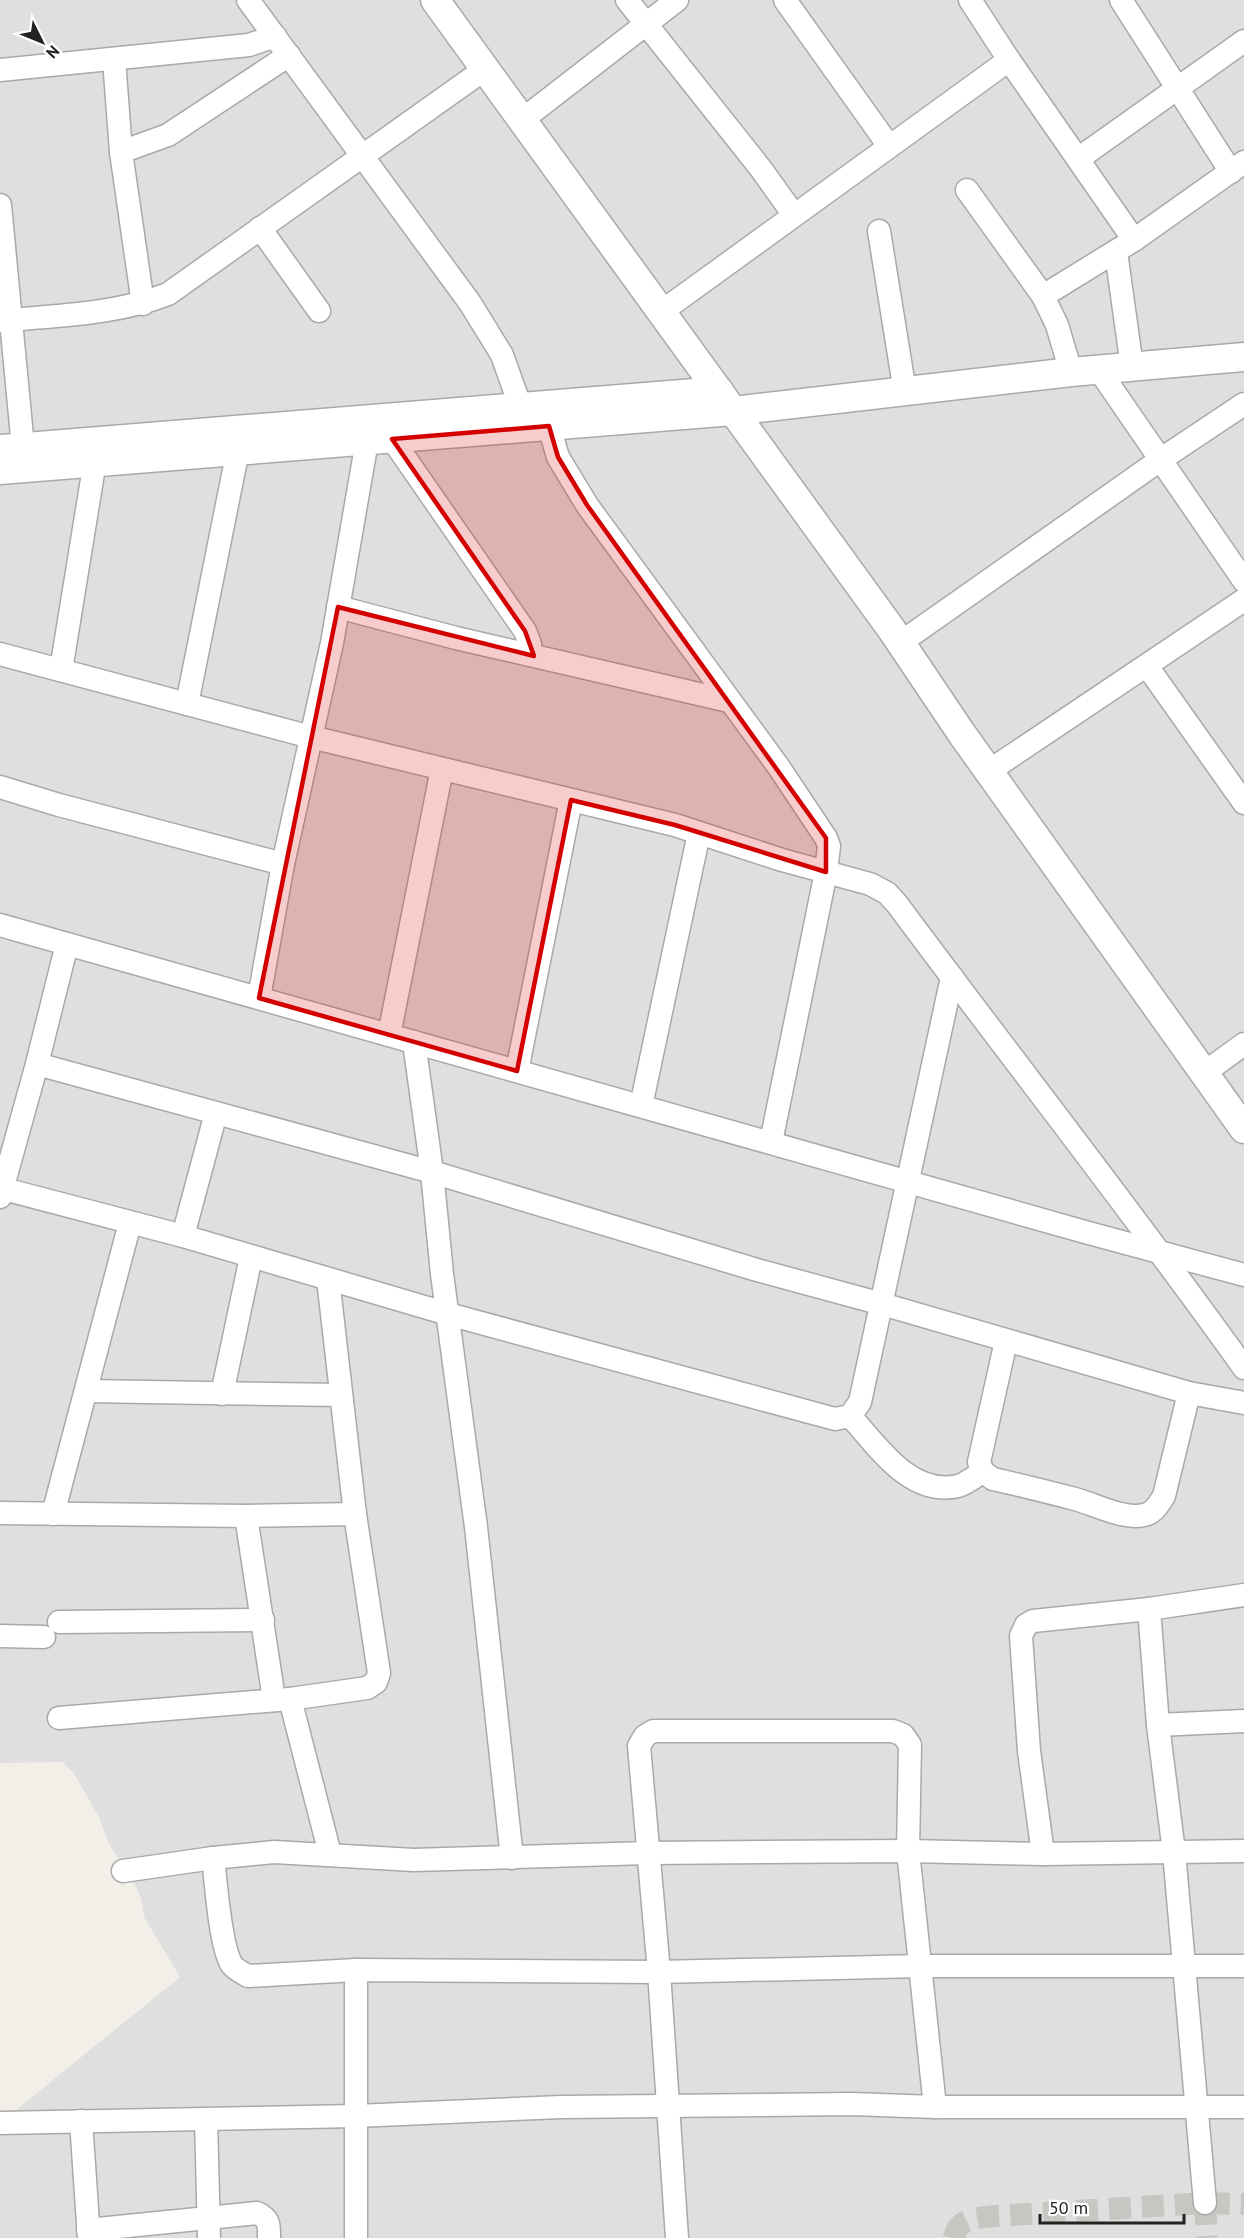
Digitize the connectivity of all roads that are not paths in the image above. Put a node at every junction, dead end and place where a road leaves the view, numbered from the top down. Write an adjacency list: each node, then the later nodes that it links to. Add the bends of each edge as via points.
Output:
1 (248, 0): 9 (street)
2 (435, 0): 14 (street)
3 (627, 0): 8 (street)
4 (677, 0): 8 (street)
5 (785, 0): 18 (street)
6 (970, 0): 13 (street)
7 (1120, 0): 16 (street)
8 (646, 24): 17 (street); 25 (street)
9 (275, 36): 11 (street); 12 (street, via 249,45)
10 (1244, 41): 16 (street)
11 (289, 55): 19 (street, via 168,135); 20 (street)
12 (114, 59): 15 (street); 19 (street)
13 (1009, 60): 18 (street); 21 (street)
14 (486, 69): 17 (street); 20 (street)
15 (0, 70)
16 (1178, 87): 21 (street); 22 (street)
17 (522, 120): 32 (street)
18 (889, 146): 25 (street)
19 (121, 152): 30 (street)
20 (362, 156): 26 (street); 40 (street, via 470,303)
21 (1078, 159): 28 (street)
22 (1238, 167): 28 (street)
23 (967, 190): 29 (street)
24 (0, 205): 33 (street)
25 (794, 215): 32 (street)
26 (260, 228): 30 (street, via 168,294); 31 (street)
27 (879, 231): 37 (street)
28 (1125, 246): 29 (street); 35 (street)
29 (1043, 296): 36 (street)
30 (143, 304): 33 (street)
31 (319, 311)
32 (661, 312): 38 (street)
33 (6, 320): 42 (street)
34 (1244, 357): 35 (street)
35 (1132, 367): 36 (street)
36 (1085, 371): 37 (street); 44 (street)
37 (905, 392): 38 (street)
38 (726, 401): 40 (street); 50 (street)
39 (1244, 404): 44 (street)
40 (539, 413): 41 (street); 42 (street); 55 (street, via 558,457 587,505)
41 (379, 440): 43 (street); 49 (street); 52 (street, via 525,631)
42 (11, 448)
43 (238, 450): 45 (street); 56 (street)
44 (1160, 460): 47 (street); 50 (street)
45 (95, 461): 46 (street); 54 (street)
46 (0, 470)
47 (1244, 581)
48 (1244, 600): 53 (street)
49 (338, 607): 52 (street); 57 (street)
50 (900, 643): 59 (street)
51 (0, 654): 54 (street)
52 (530, 655): 55 (street)
53 (1147, 666): 59 (street); 62 (street)
54 (61, 670): 56 (street)
55 (729, 701): 65 (street, via 826,838)
56 (187, 704): 57 (street)
57 (311, 737): 58 (street); 64 (street)
58 (442, 769): 61 (street); 70 (street)
59 (989, 771): 75 (street)
60 (0, 787): 64 (street)
61 (571, 800): 63 (street); 74 (street)
62 (1244, 804)
63 (699, 833): 65 (street); 76 (street)
64 (284, 864): 69 (street)
65 (826, 872): 68 (street, via 887,893); 79 (street)
66 (0, 925): 67 (street)
67 (67, 944): 69 (street); 73 (street)
68 (952, 977): 81 (street); 85 (street)
69 (259, 998): 70 (street)
70 (389, 1035): 71 (street)
71 (414, 1042): 74 (street); 80 (street)
72 (1244, 1044): 75 (street)
73 (37, 1064): 77 (street); 82 (street)
74 (517, 1071): 76 (street)
75 (1203, 1073): 78 (street)
76 (641, 1106): 79 (street)
77 (216, 1113): 80 (street); 84 (street)
78 (1244, 1129)
79 (771, 1142): 81 (street)
80 (432, 1172): 89 (street); 90 (street)
81 (908, 1180): 85 (street); 89 (street)
82 (1, 1191): 83 (street)
83 (130, 1223): 84 (street); 93 (street)
84 (183, 1236): 86 (street)
85 (1161, 1251): 87 (street); 92 (street)
86 (251, 1257): 88 (street); 95 (street)
87 (1244, 1275)
88 (328, 1279): 90 (street); 96 (street)
89 (882, 1304): 91 (street); 98 (street, via 860,1402)
90 (448, 1314): 98 (street, via 835,1419); 119 (street)
91 (1006, 1341): 94 (street); 99 (street, via 979,1462)
92 (1244, 1368)
93 (86, 1391): 95 (street); 101 (street)
94 (1189, 1393): 97 (street); 99 (street, via 1164,1496 1155,1509 1144,1515 1113,1512 993,1479)
95 (222, 1394): 96 (street)
96 (341, 1395): 102 (street)
97 (1244, 1403)
98 (850, 1416): 99 (street, via 892,1463 916,1480 936,1487 960,1485)
99 (983, 1472)
100 (0, 1513): 101 (street)
101 (53, 1514): 103 (street)
102 (355, 1514): 103 (street); 108 (street, via 379,1673 376,1682 367,1688)
103 (246, 1516): 106 (street)
104 (1244, 1595): 105 (street)
105 (1149, 1609): 111 (street); 117 (street, via 1033,1621 1021,1636 1029,1751)
106 (263, 1620): 107 (street); 108 (street)
107 (0, 1636)
108 (282, 1699): 109 (street); 116 (street)
109 (59, 1718)
110 (1244, 1721): 111 (street)
111 (1158, 1725): 114 (street)
112 (908, 1851): 115 (street); 115 (street, via 910,1745 903,1735 893,1731 653,1731 639,1746); 117 (street); 121 (street)
113 (1244, 1851): 114 (street)
114 (1174, 1852): 117 (street); 122 (street)
115 (648, 1853): 119 (street); 125 (street)
116 (330, 1854): 118 (street, via 274,1852); 119 (street, via 414,1860)
117 (1043, 1854)
118 (213, 1858): 120 (street); 124 (street, via 228,1956 234,1967 248,1976)
119 (512, 1858)
120 (123, 1871)
121 (921, 1966): 122 (street); 125 (street); 127 (street)
122 (1184, 1966): 123 (street); 128 (street)
123 (1244, 1966)
124 (357, 1970): 125 (street); 130 (street)
125 (659, 1972): 126 (street)
126 (667, 2106): 127 (street); 130 (street); 139 (street)
127 (935, 2107): 128 (street)
128 (1196, 2107): 129 (street); 134 (street)
129 (1244, 2107)
130 (356, 2116): 131 (street); 138 (street)
131 (206, 2119): 132 (street); 135 (street)
132 (81, 2121): 133 (street); 136 (street)
133 (0, 2123)
134 (1205, 2203)
135 (209, 2228): 136 (street); 137 (street, via 257,2213 268,2221)
136 (89, 2234)
137 (269, 2238)
138 (356, 2238)
139 (677, 2238)

